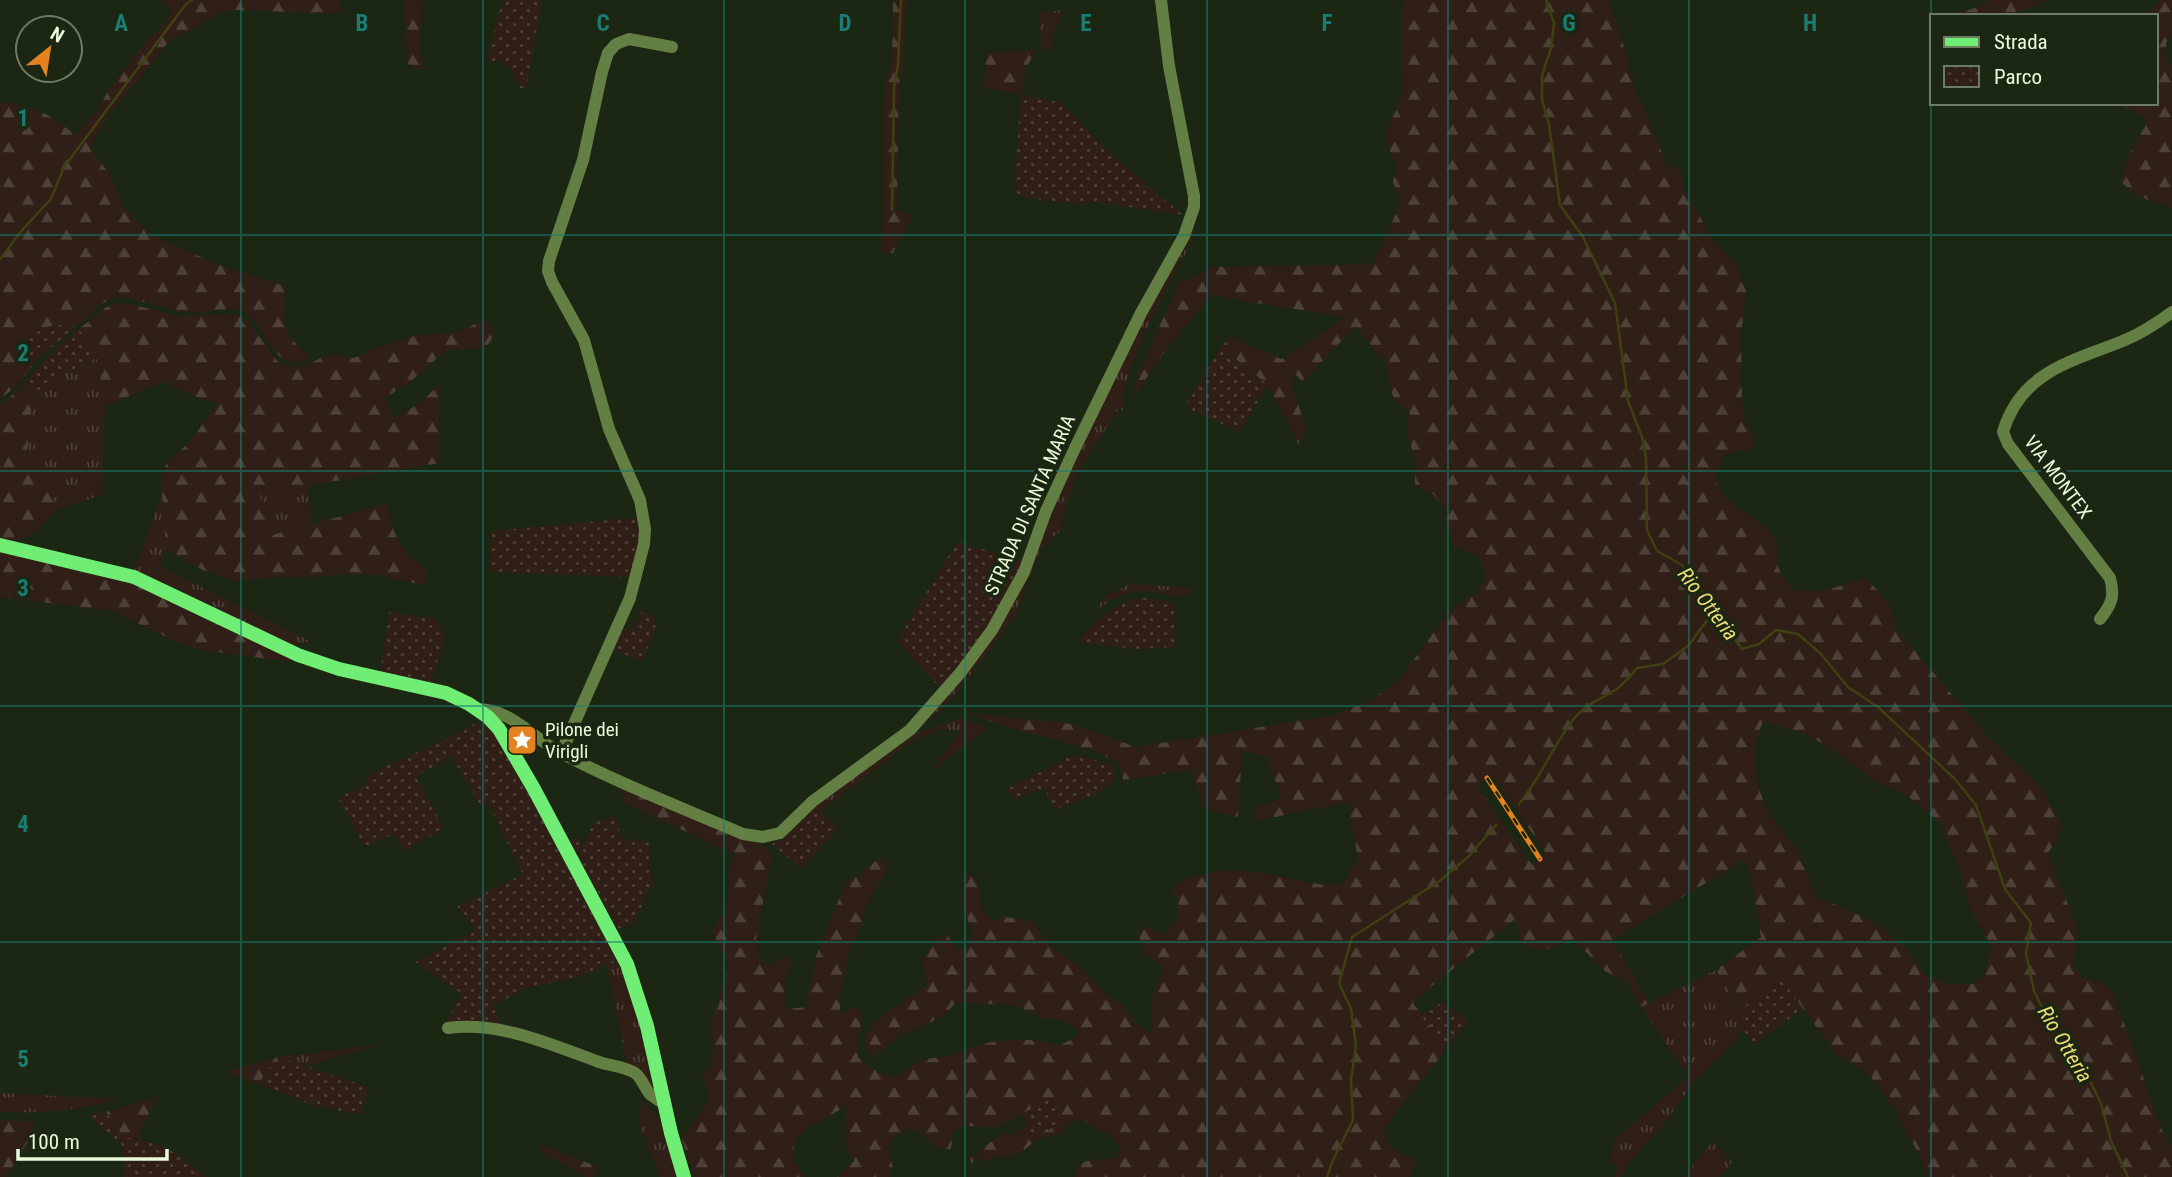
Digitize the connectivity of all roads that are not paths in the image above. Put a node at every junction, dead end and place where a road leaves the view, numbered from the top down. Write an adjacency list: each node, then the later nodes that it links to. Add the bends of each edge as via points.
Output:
1 (1161, 0): 7 (street, STRADA DI SANTA MARIA, via 1193,210 1056,487 1024,572 992,630 961,672 910,730 771,837 743,834)
2 (672, 47): 7 (street, via 629,39 608,53 583,160 548,264 552,282 584,340 606,421 642,506 645,529 633,590)
3 (2172, 312): 5 (street, VIA MONTEX, via 2141,333 2044,375 2015,406 2003,432 2110,578 2115,594)
4 (0, 545): 6 (main road, via 134,577 298,655 446,693)
5 (2100, 619)
6 (478, 709): 7 (street, STRADA DI SANTA MARIA, via 505,715); 9 (main road, via 495,724 534,789 621,951 644,1014)
7 (561, 753)
8 (448, 1028): 9 (street, via 489,1029 569,1049 634,1072)
9 (664, 1104): 10 (main road)
10 (684, 1177)

